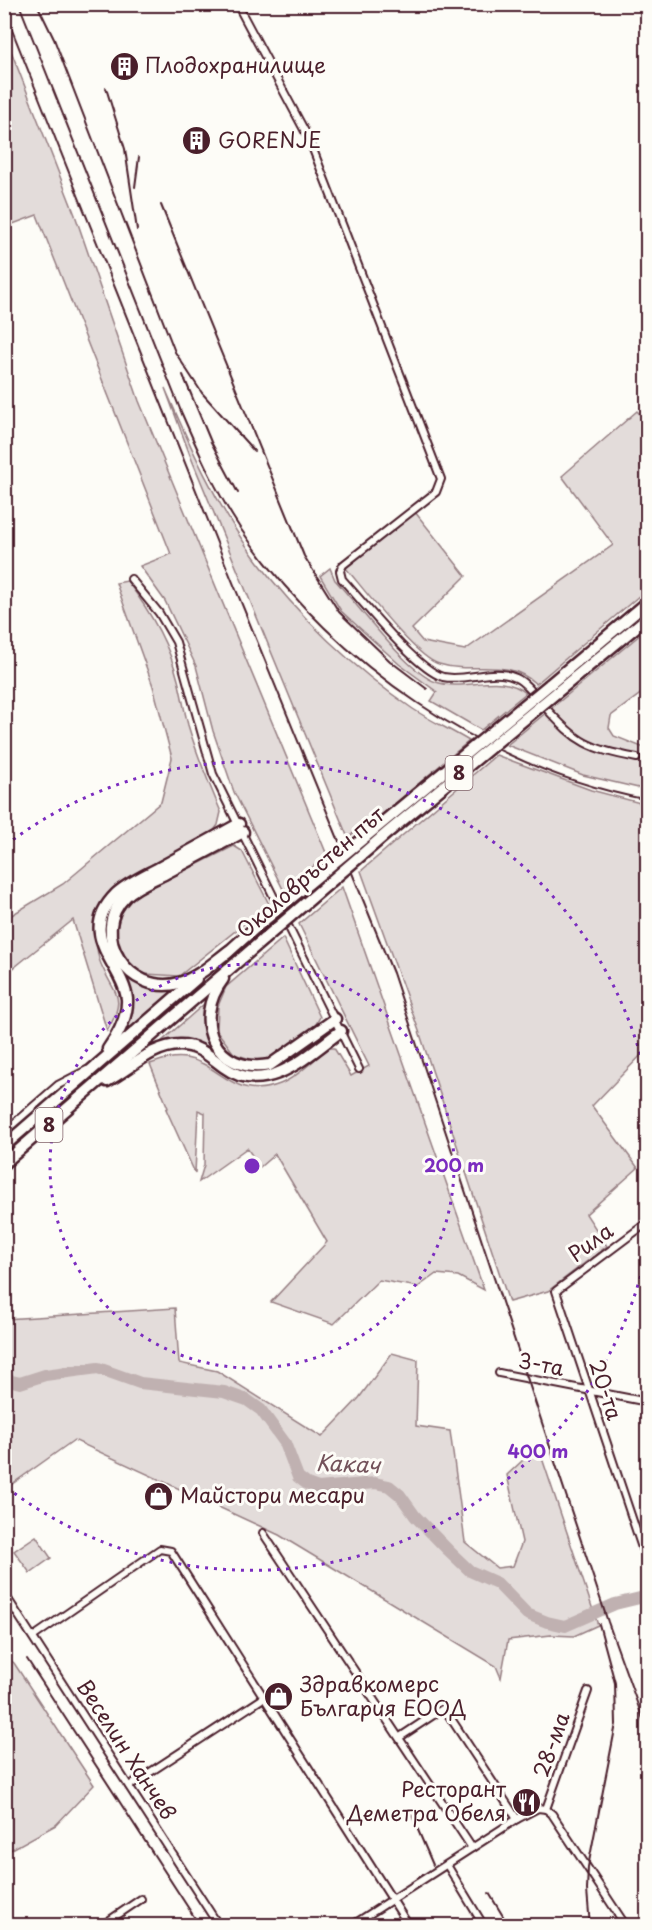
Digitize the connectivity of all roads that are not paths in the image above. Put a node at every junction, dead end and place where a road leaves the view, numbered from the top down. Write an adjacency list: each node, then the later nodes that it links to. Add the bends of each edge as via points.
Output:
1 (237, 4): 6 (street, via 309,139 441,479 436,492 343,565 342,579 434,674 516,678 579,741 601,751)
2 (131, 579): 7 (street, via 159,613 176,642 213,774)
3 (648, 602): 5 (highway, Околовръстен път / 8)
4 (648, 617): 5 (highway, Околовръстен път / 8)
5 (552, 689): 8 (highway, Околовръстен път / 8, bridge); 9 (highway, Околовръстен път / 8, bridge)
6 (637, 758)
7 (241, 828): 8 (highway, via 126,896 110,928 112,948 121,964 150,982 179,983); 10 (street); 12 (highway, via 124,887 108,905 101,938 127,1002 123,1022)
8 (229, 951): 12 (highway, Околовръстен път / 8)
9 (237, 962): 10 (highway, via 216,990 207,1013 211,1036 228,1058 257,1067 270,1065); 14 (highway, Околовръстен път / 8)
10 (335, 1018): 11 (street)
11 (341, 1031): 13 (street); 14 (highway, via 291,1067 267,1078 241,1076 204,1052 180,1045 151,1053)
12 (96, 1064): 15 (street, via 69,1077); 16 (highway, Околовръстен път / 8)
13 (359, 1069)
14 (93, 1087): 17 (highway, Околовръстен път / 8)
15 (4, 1132)
16 (4, 1146)
17 (4, 1163)
18 (647, 1224): 19 (street, Рила)
19 (556, 1291): 21 (street, 20-та)
20 (499, 1373): 21 (street, 3-та)
21 (587, 1391): 22 (street, 3-та); 24 (street, 20-та)
22 (648, 1402)
23 (263, 1533): 29 (street)
24 (648, 1566)
25 (4, 1593): 26 (street, Веселин Ханчев)
26 (33, 1636): 28 (street, via 165,1548 177,1558); 30 (street, Веселин Ханчев)
27 (588, 1691): 31 (street, 28-ма)
28 (266, 1697): 30 (street); 36 (street)
29 (400, 1737): 32 (street, via 444,1708); 33 (street)
30 (129, 1786): 40 (street, Веселин Ханчев)
31 (546, 1809): 32 (street, via 538,1808); 38 (street)
32 (517, 1819): 33 (street)
33 (472, 1848): 34 (street)
34 (447, 1865): 36 (street); 43 (street)
35 (141, 1899): 39 (street)
36 (393, 1899): 41 (street); 42 (street)
37 (648, 1923): 38 (street)
38 (626, 1925)
39 (101, 1926)
40 (219, 1926)
41 (351, 1926)
42 (409, 1926)
43 (484, 1926)

